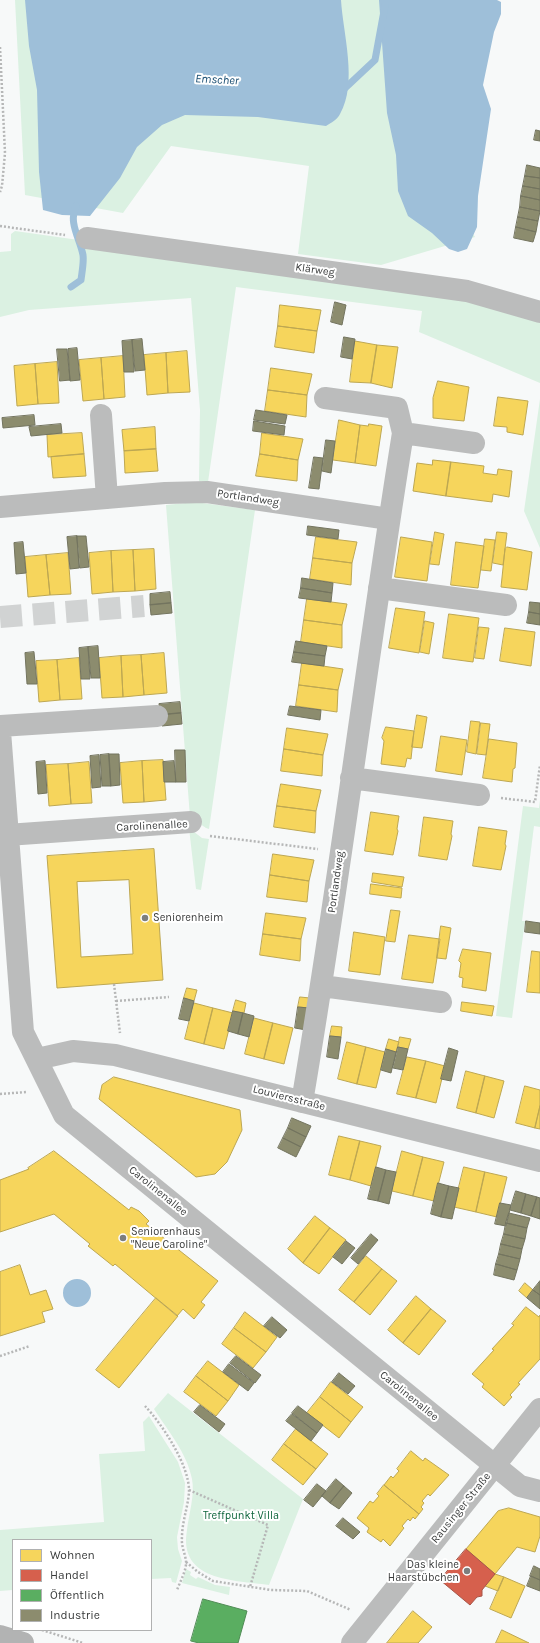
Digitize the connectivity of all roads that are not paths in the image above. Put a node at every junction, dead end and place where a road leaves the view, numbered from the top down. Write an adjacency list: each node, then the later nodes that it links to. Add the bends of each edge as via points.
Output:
1 (78, 237): 2 (street, Klärweg, via 467,291)
2 (540, 312)
3 (325, 398): 5 (street, Portlandweg, via 397,408)
4 (101, 415): 7 (street)
5 (403, 433): 6 (street); 9 (street, Portlandweg)
6 (474, 443)
7 (107, 498): 8 (street, Portlandweg); 9 (street, Portlandweg, via 207,492)
8 (0, 507)
9 (389, 519): 10 (street, Portlandweg)
10 (379, 588): 11 (street); 15 (street, Portlandweg)
11 (506, 605)
12 (157, 716): 13 (street)
13 (0, 726)
14 (0, 731): 18 (street, Carolinenallee)
15 (351, 778): 16 (street); 19 (street, Portlandweg)
16 (479, 796)
17 (191, 822): 18 (street, Carolinenallee)
18 (7, 835): 21 (street, Carolinenallee, via 23,1032)
19 (322, 986): 20 (street); 22 (street, Portlandweg)
20 (441, 1002)
21 (37, 1059): 22 (street, Louviersstraße, via 73,1051 115,1055); 25 (street, Carolinenallee, via 64,1115)
22 (302, 1102): 23 (street, Louviersstraße)
23 (540, 1161)
24 (540, 1409): 25 (street, Rausinger Straße)
25 (495, 1466): 26 (street, Carolinenallee, via 520,1486); 29 (street, Rausinger Straße)
26 (540, 1491)
27 (0, 1636): 28 (main road)
28 (23, 1643)
29 (352, 1643)

